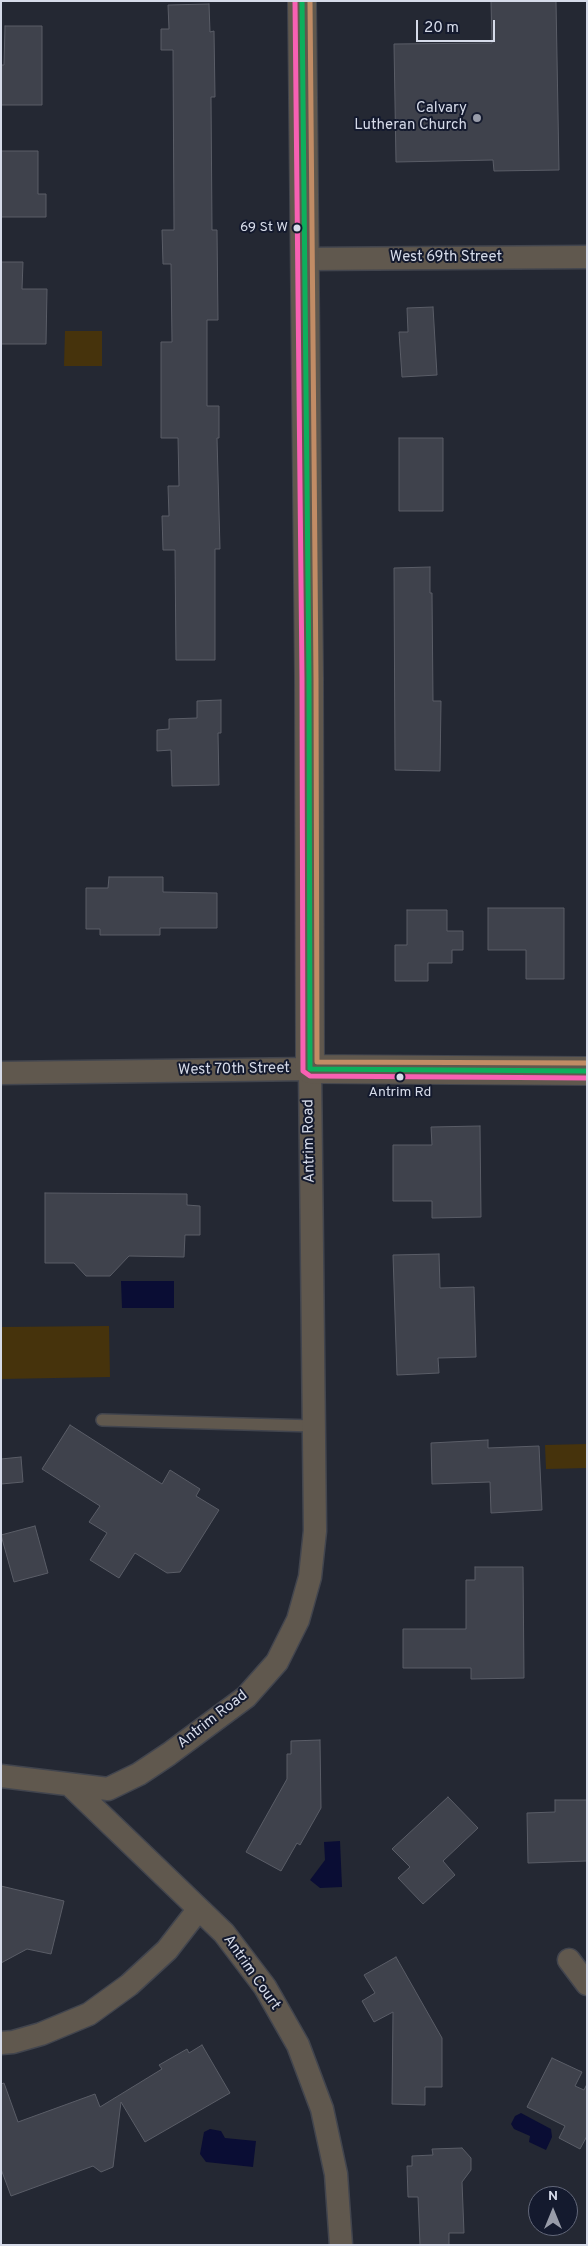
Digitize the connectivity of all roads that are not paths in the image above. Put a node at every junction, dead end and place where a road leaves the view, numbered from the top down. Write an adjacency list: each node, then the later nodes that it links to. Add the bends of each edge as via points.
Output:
1 (302, 1): 3 (street, Antrim Road)
2 (587, 258): 3 (street, West 69th Street)
3 (305, 259): 4 (street, Antrim Road)
4 (310, 1069): 5 (street, West 70th Street); 6 (street, West 70th Street); 8 (street, Antrim Road)
5 (587, 1070)
6 (1, 1073)
7 (102, 1420): 8 (lane)
8 (314, 1426): 10 (street, Antrim Road, via 315,1531 310,1577 298,1620 277,1662 246,1697 139,1774 108,1789)
9 (1, 1776): 10 (street, Antrim Road)
10 (70, 1785): 11 (street, Antrim Court)
11 (198, 1910): 14 (street, via 167,1950 129,1985 89,2014 41,2034); 15 (street, Antrim Court, via 224,1933 265,1987 298,2045 322,2109 334,2165)
12 (569, 1960): 13 (street)
13 (587, 1984)
14 (1, 2043)
15 (341, 2245)

